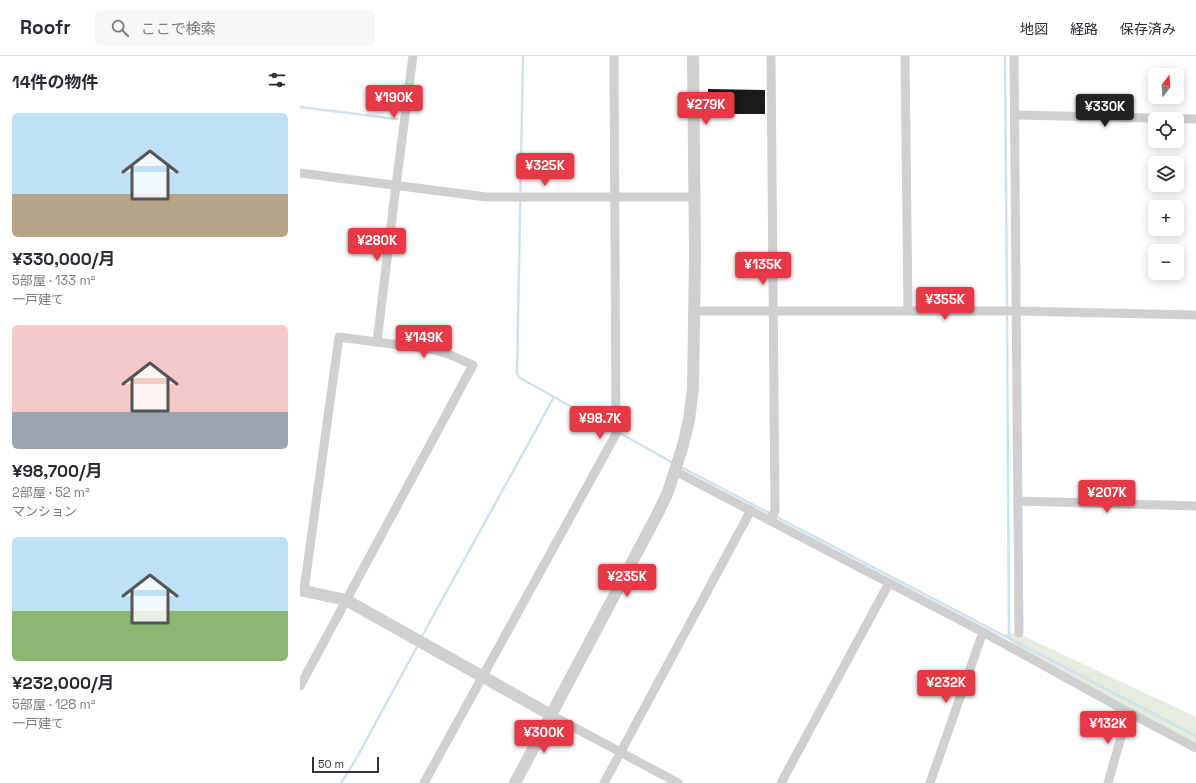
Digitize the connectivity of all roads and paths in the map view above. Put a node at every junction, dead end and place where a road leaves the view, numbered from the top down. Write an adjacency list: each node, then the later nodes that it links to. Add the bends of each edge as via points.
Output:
1 (413, 56): 10 (street)
2 (614, 56): 11 (street)
3 (693, 56): 12 (street)
4 (771, 56): 16 (street)
5 (906, 56): 13 (street)
6 (1014, 56): 7 (street)
7 (1015, 115): 8 (street); 14 (street)
8 (1196, 119)
9 (300, 173): 10 (street)
10 (396, 185): 11 (street, via 486,197); 18 (street)
11 (615, 197): 12 (street); 29 (street, via 616,434)
12 (694, 197): 15 (street)
13 (908, 310): 14 (street); 16 (street)
14 (1016, 310): 17 (street); 20 (street)
15 (694, 311): 16 (street); 19 (street, via 693,388)
16 (774, 311): 23 (street, via 775,511)
17 (1196, 315)
18 (378, 342): 25 (street, via 339,337); 26 (street, via 430,349 473,365)
19 (675, 471): 22 (street); 32 (street, via 658,515)
20 (1018, 501): 21 (street); 28 (street)
21 (1196, 506)
22 (751, 510): 23 (street); 34 (street)
23 (770, 521): 24 (street)
24 (889, 583): 27 (street); 39 (street)
25 (302, 590): 26 (street)
26 (346, 600): 29 (street); 30 (street)
27 (983, 632): 31 (street); 40 (street)
28 (1019, 633)
29 (482, 677): 32 (street); 35 (street)
30 (300, 686)
31 (1128, 712): 33 (street); 41 (street)
32 (551, 715): 34 (street); 36 (street)
33 (1196, 748)
34 (621, 752): 37 (street); 38 (street)
35 (424, 783)
36 (514, 783)
37 (604, 783)
38 (678, 783)
39 (781, 783)
40 (930, 783)
41 (1108, 783)

